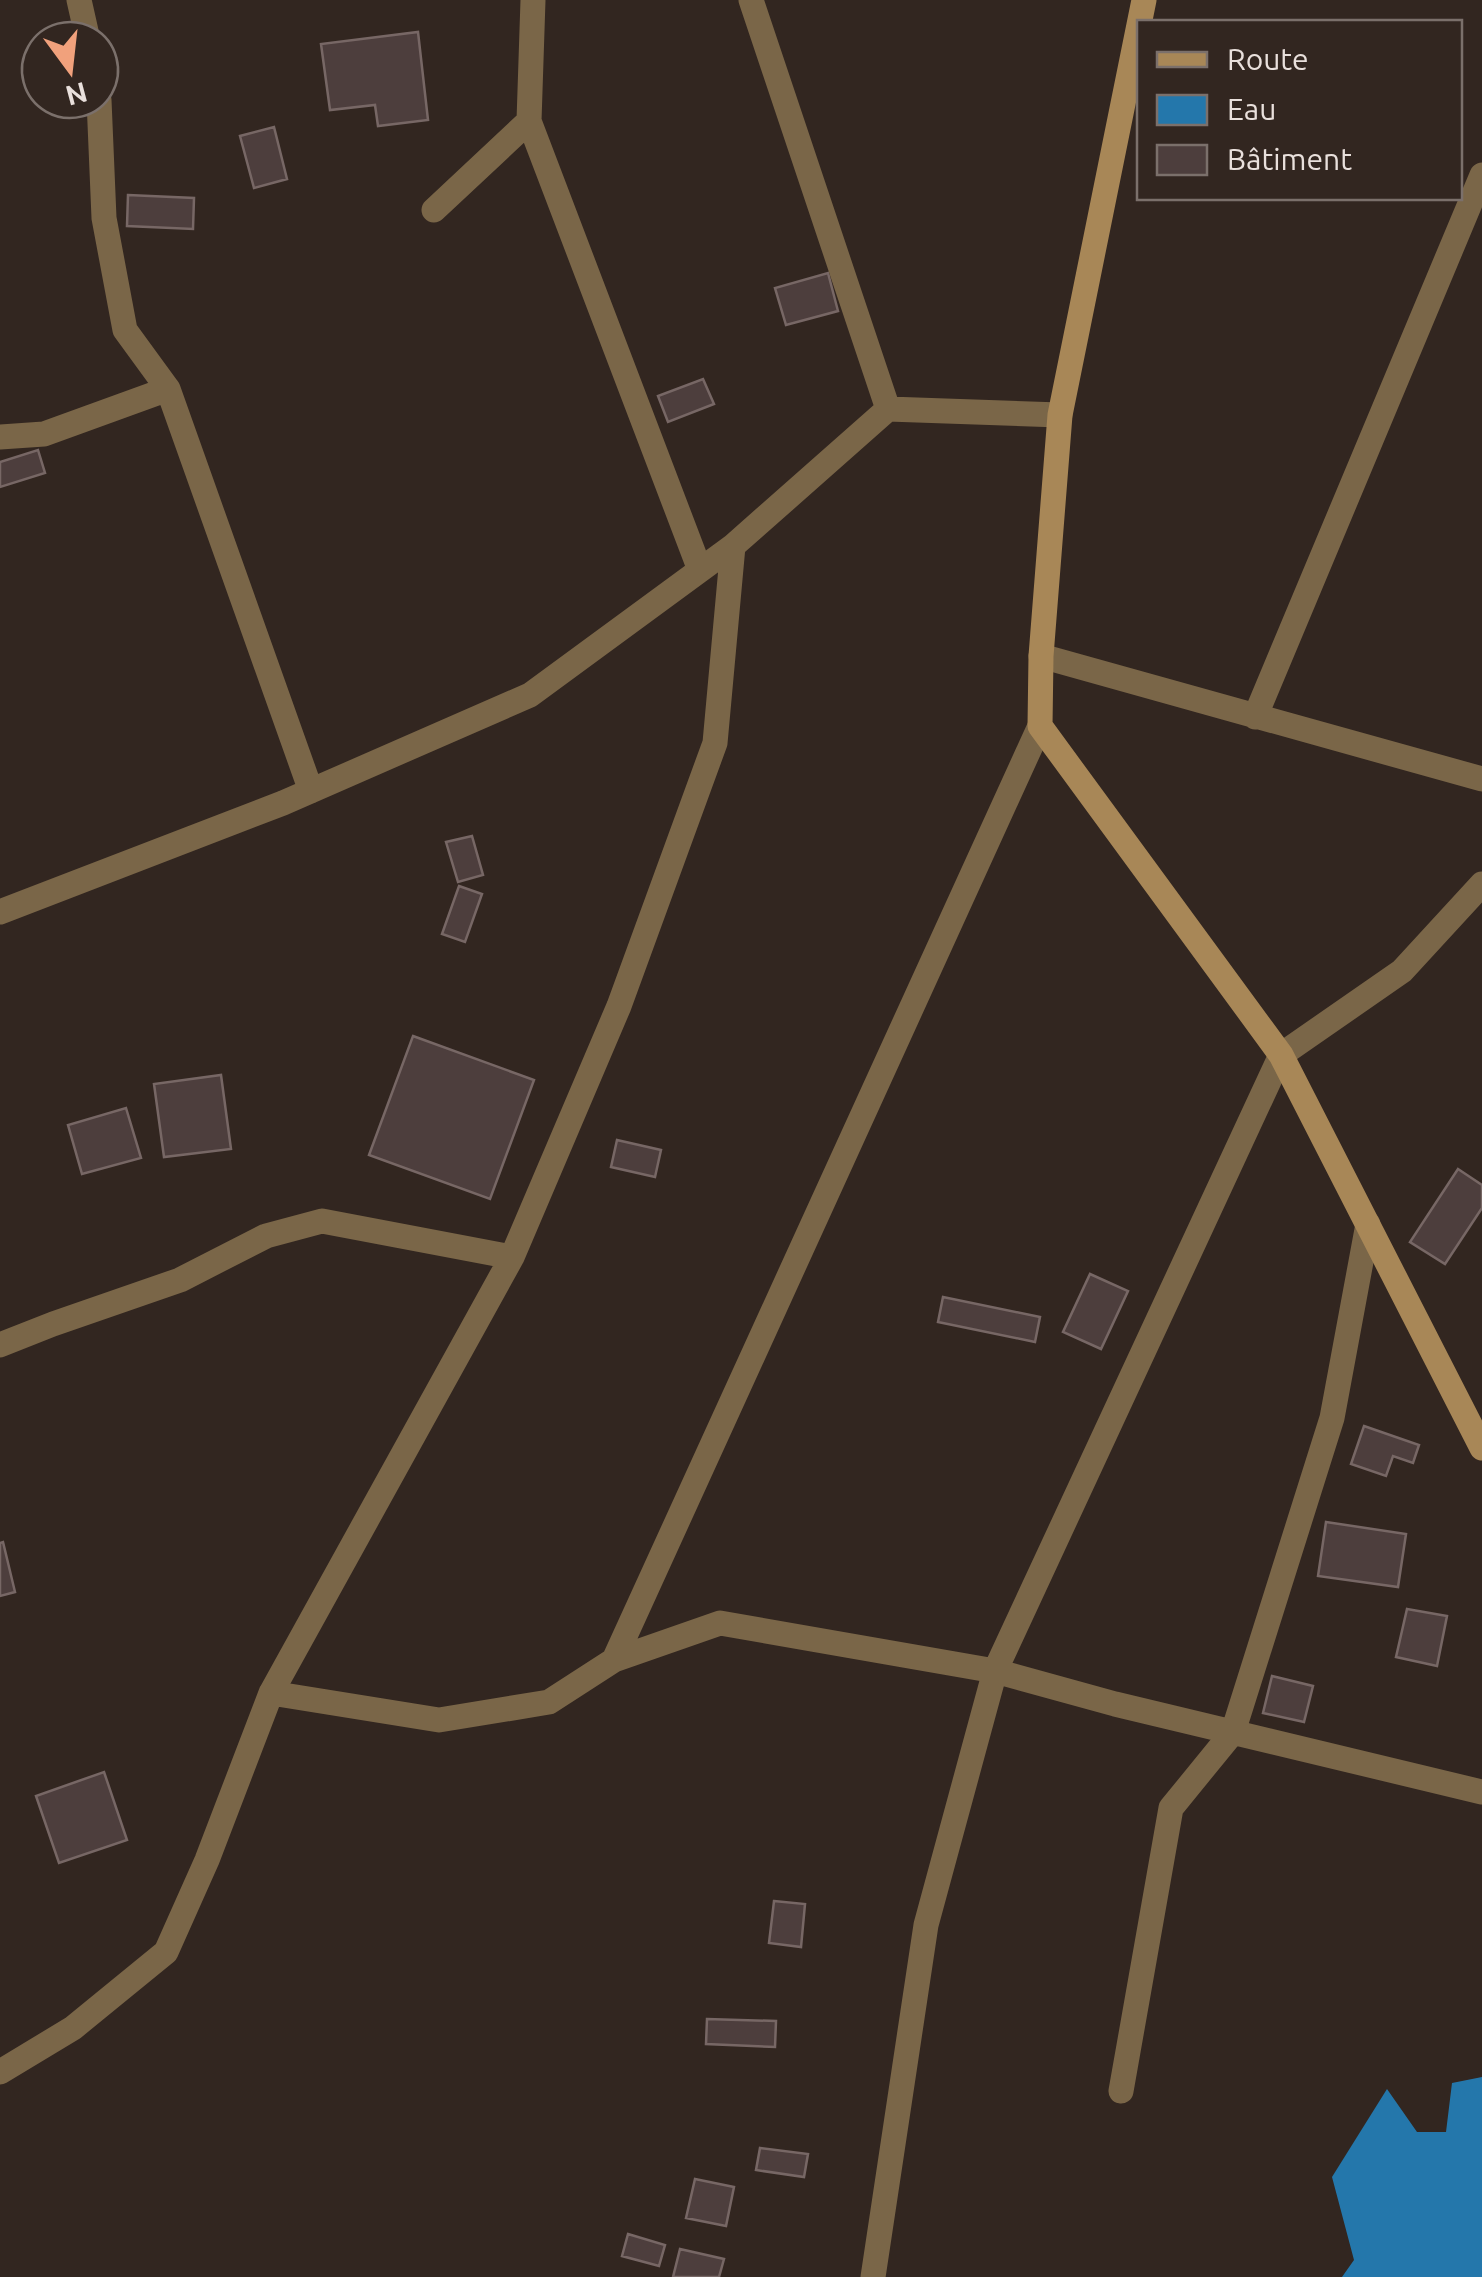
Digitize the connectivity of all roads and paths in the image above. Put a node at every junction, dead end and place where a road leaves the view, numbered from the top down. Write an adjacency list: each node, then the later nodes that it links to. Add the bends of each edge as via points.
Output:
1 (533, 0): 5 (street)
2 (751, 0): 9 (street)
3 (1137, 35): 10 (main road)
4 (100, 120): 8 (street, via 104,218 125,330)
5 (530, 121): 7 (street); 13 (street)
6 (1482, 175): 15 (street)
7 (434, 210)
8 (168, 389): 11 (street, via 44,434); 18 (street)
9 (888, 409): 10 (street); 12 (street)
10 (1060, 415): 14 (main road)
11 (0, 437)
12 (733, 546): 13 (street); 23 (street, via 715,743 619,1006)
13 (700, 570): 18 (street, via 530,694)
14 (1041, 656): 15 (street); 16 (main road)
15 (1255, 717): 17 (street)
16 (1040, 726): 21 (main road); 26 (street)
17 (1482, 779)
18 (311, 791): 20 (street)
19 (1482, 884): 21 (street, via 1402,971)
20 (0, 912)
21 (1282, 1055): 22 (main road); 27 (street)
22 (1368, 1224): 25 (main road); 29 (street, via 1332,1418)
23 (512, 1257): 24 (street, via 322,1221 266,1236 180,1280); 28 (street)
24 (0, 1344)
25 (1482, 1448)
26 (614, 1660): 27 (street, via 720,1623); 28 (street, via 549,1702 438,1720)
27 (996, 1671): 29 (street); 33 (street, via 926,1925)
28 (271, 1693): 31 (street, via 166,1952 73,2028)
29 (1233, 1732): 30 (street); 32 (street, via 1171,1808)
30 (1482, 1792)
31 (0, 2072)
32 (1121, 2091)
33 (873, 2277)

